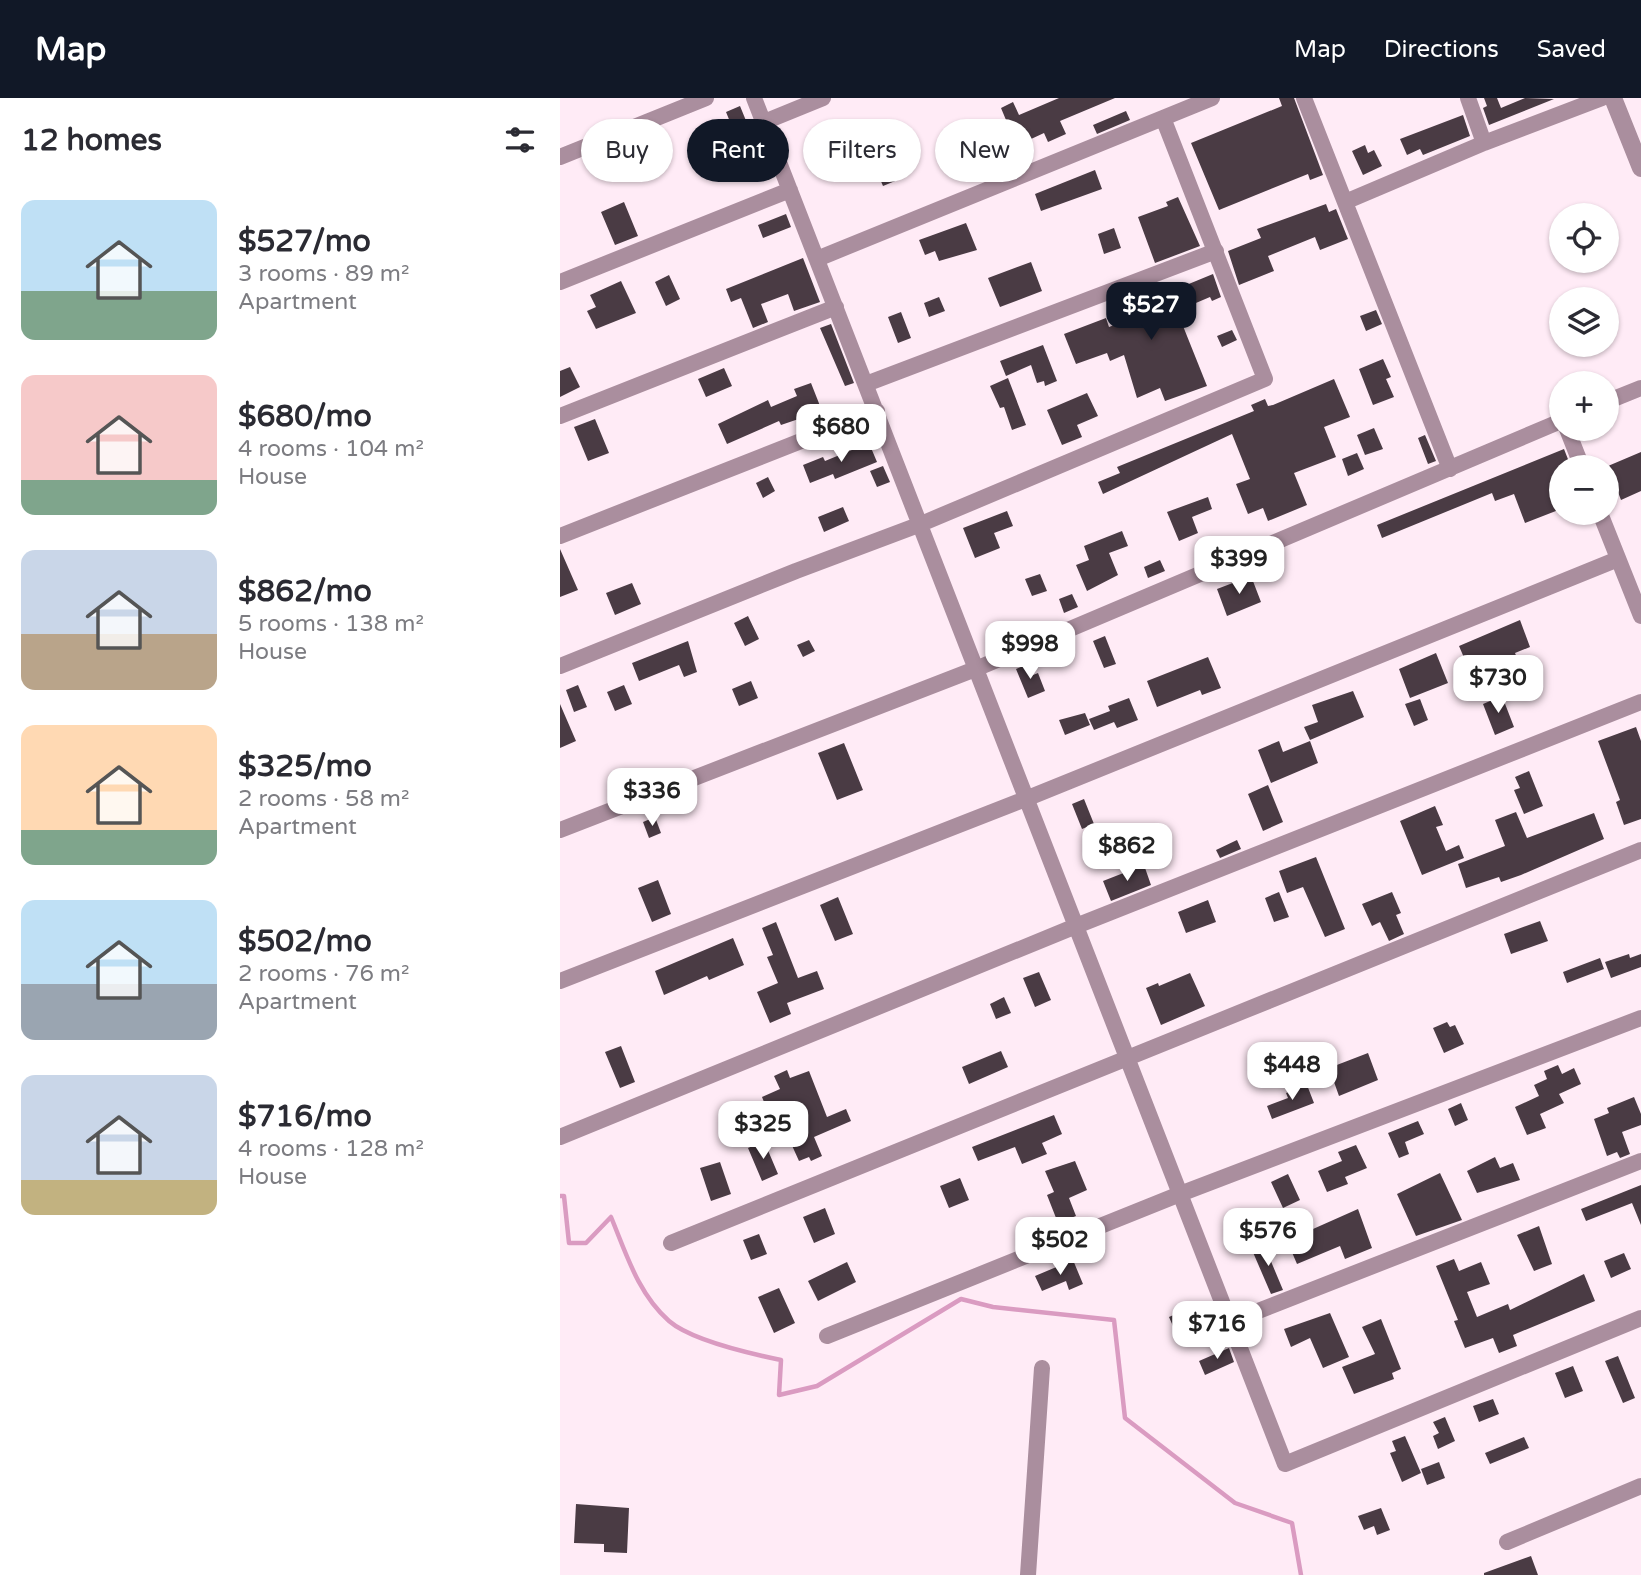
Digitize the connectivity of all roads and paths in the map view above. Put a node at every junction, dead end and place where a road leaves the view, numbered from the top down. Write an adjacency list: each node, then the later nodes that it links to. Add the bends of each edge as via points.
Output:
1 (706, 98): 13 (street)
2 (754, 98): 10 (street)
3 (823, 98): 11 (street)
4 (1212, 98): 9 (street)
5 (1304, 98): 17 (street)
6 (1468, 98): 12 (street)
7 (1602, 98): 12 (street)
8 (1613, 98): 14 (street)
9 (1163, 118): 18 (street); 19 (street)
10 (763, 119)
11 (771, 119)
12 (1484, 143): 17 (street)
13 (560, 158)
14 (1641, 168)
15 (787, 182): 16 (street)
16 (790, 190): 19 (street); 20 (street)
17 (1346, 202): 28 (street)
18 (1216, 251): 22 (street); 29 (street, via 1265,379)
19 (817, 259): 21 (street)
20 (560, 282)
21 (836, 307): 22 (street); 26 (street)
22 (866, 384): 25 (street)
23 (1641, 388): 24 (street)
24 (1619, 397)
25 (877, 411): 29 (street); 31 (street)
26 (560, 416)
27 (1549, 426): 28 (street)
28 (1450, 469): 35 (street)
29 (921, 524): 34 (street); 35 (street)
30 (1605, 525): 32 (street)
31 (560, 536)
32 (1618, 559): 33 (street); 37 (street)
33 (1641, 617)
34 (560, 666)
35 (978, 668): 37 (street); 38 (street)
36 (1641, 702): 40 (street)
37 (1028, 798): 40 (street); 41 (street)
38 (560, 830)
39 (1641, 850): 43 (street)
40 (1076, 926): 43 (street); 44 (street)
41 (560, 981)
42 (1641, 1018): 46 (street)
43 (1127, 1058): 46 (street); 47 (street)
44 (560, 1137)
45 (1641, 1161): 49 (street)
46 (1180, 1194): 49 (street); 50 (street)
47 (671, 1243)
48 (1641, 1318): 49 (street, via 1285,1464)
49 (1230, 1322)
50 (827, 1336)
51 (1042, 1368): 54 (street)
52 (1641, 1486): 53 (street)
53 (1507, 1542)
54 (1028, 1575)

